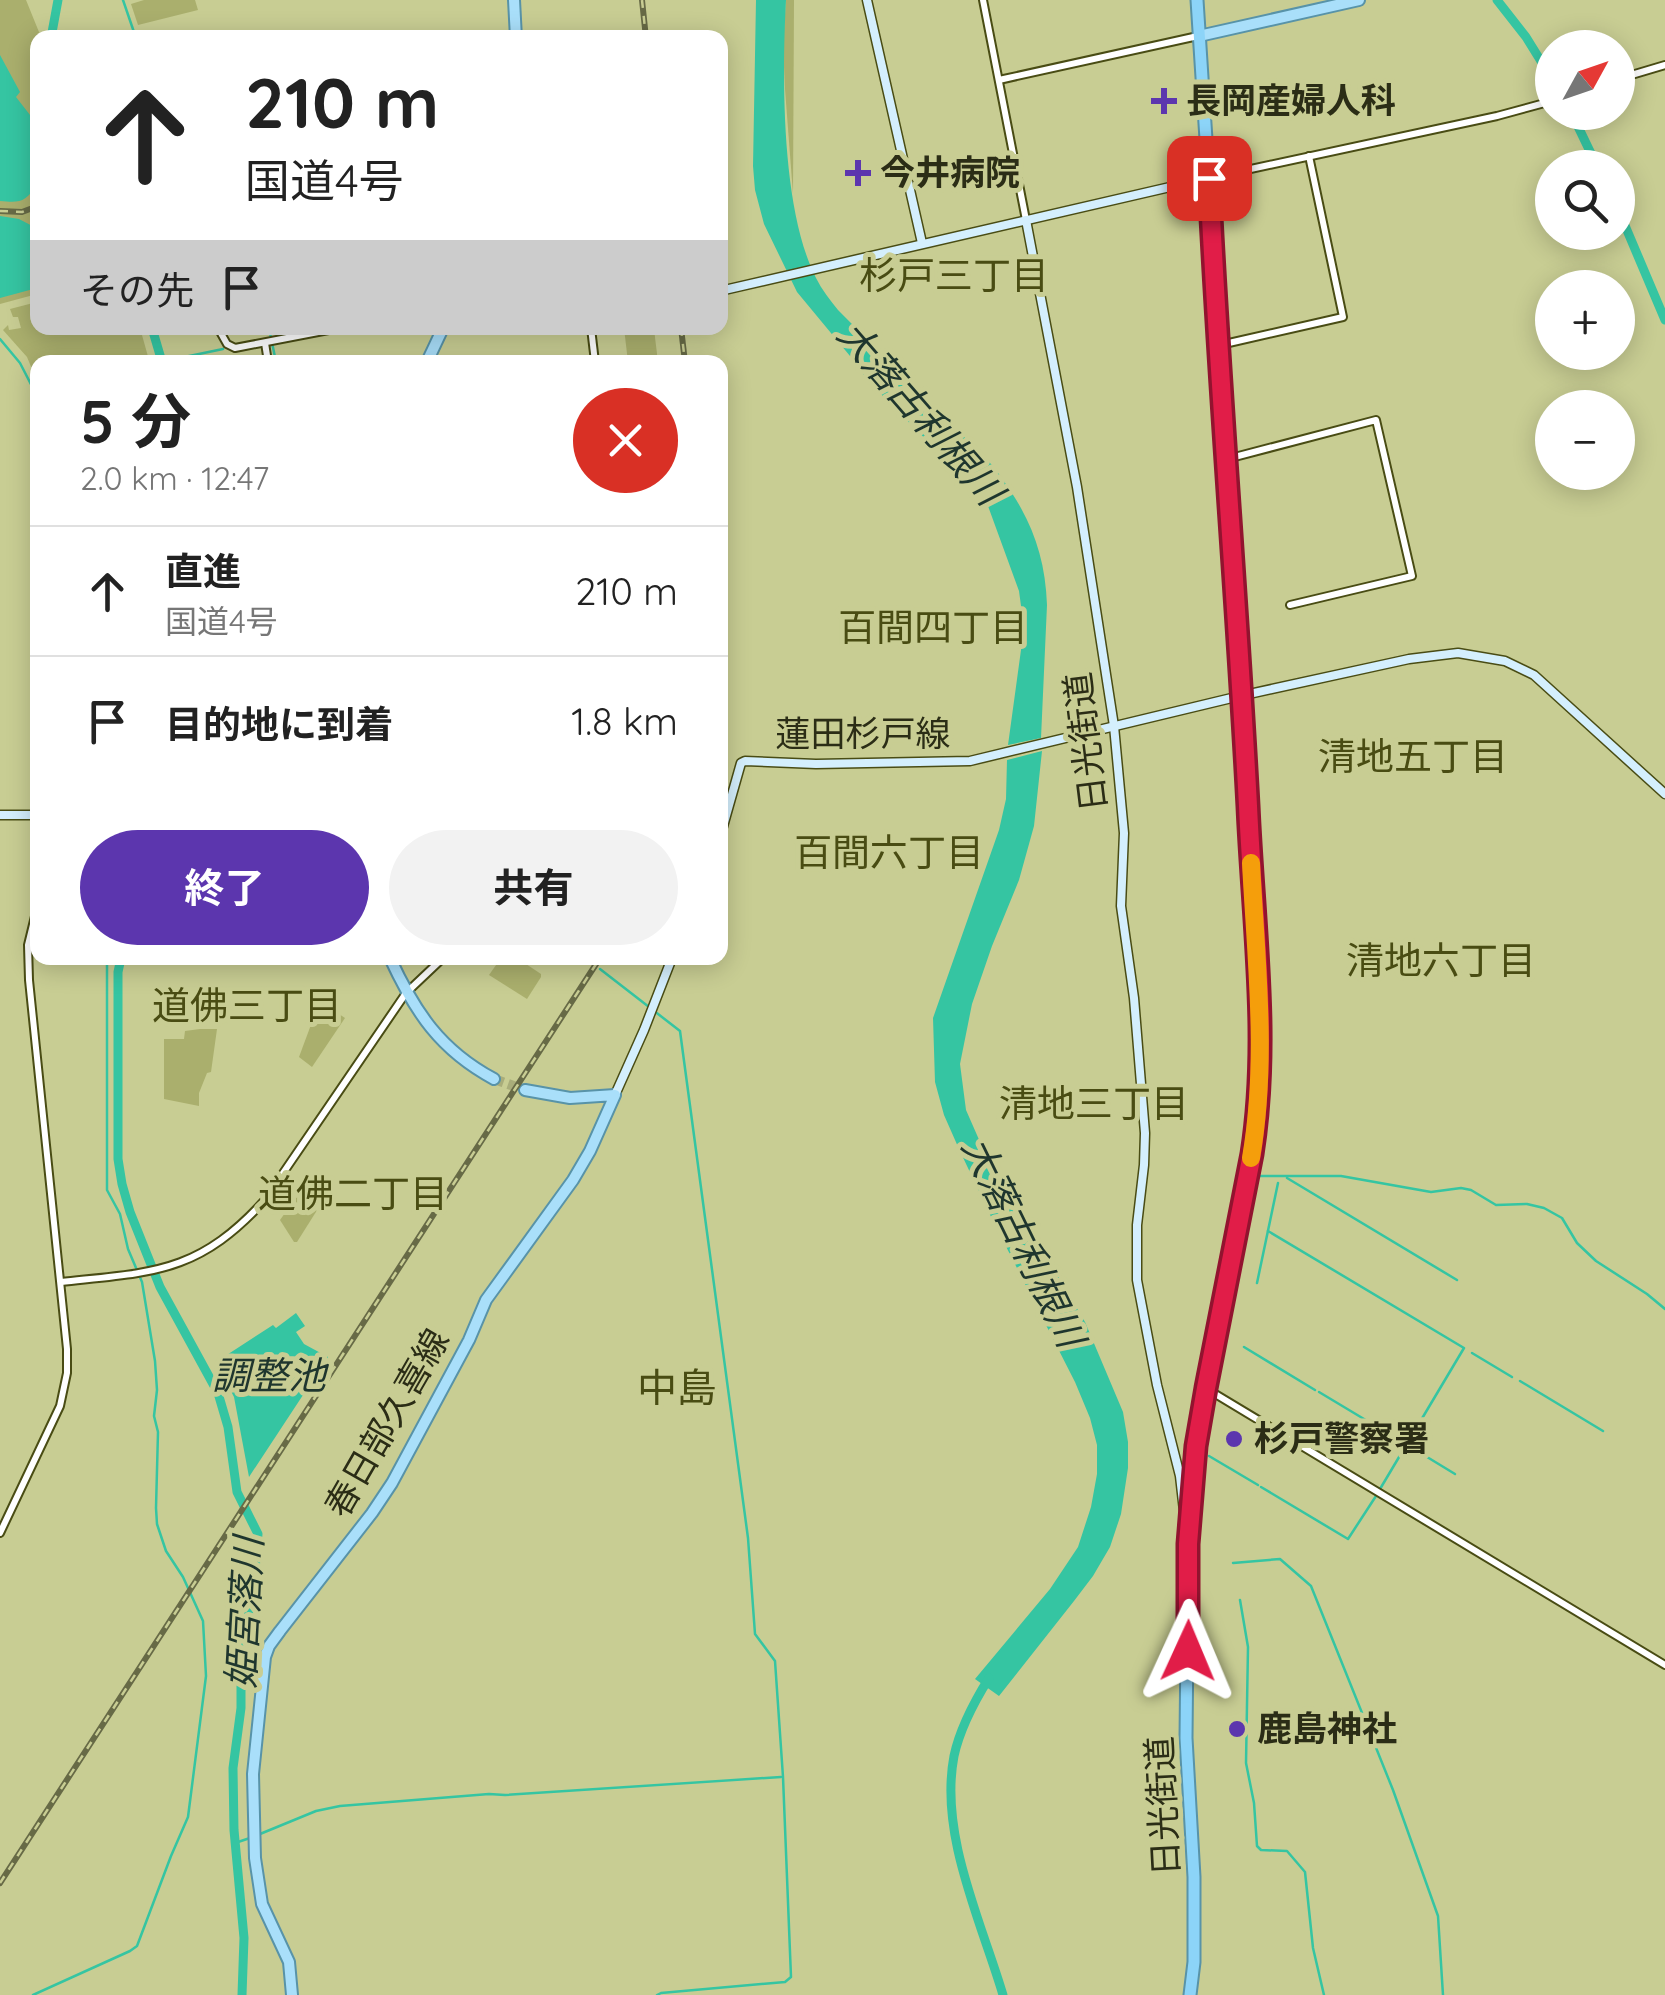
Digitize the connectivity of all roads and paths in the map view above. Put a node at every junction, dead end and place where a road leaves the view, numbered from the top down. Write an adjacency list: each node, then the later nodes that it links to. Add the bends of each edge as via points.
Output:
1 (514, 0): 6 (main road)
2 (868, 0): 15 (main road)
3 (984, 0): 10 (street, 日光街道)
4 (1198, 0): 7 (highway, 日光街道)
5 (1359, 0): 7 (main road)
6 (516, 30)
7 (1199, 36): 10 (street); 13 (highway, 日光街道)
8 (1665, 65): 9 (street)
9 (1635, 73)
10 (999, 80): 14 (street, 日光街道)
11 (1535, 106): 12 (street)
12 (1309, 156): 13 (street); 20 (street, via 1343,317)
13 (1209, 178): 14 (main road); 20 (highway, 日光街道)
14 (1026, 220): 15 (main road); 25 (main road, 日光街道)
15 (922, 244): 16 (main road)
16 (728, 290)
17 (222, 335): 19 (street, via 232,347)
18 (304, 335): 19 (street)
19 (270, 342): 21 (street)
20 (1220, 344): 22 (highway, 日光街道)
21 (269, 355)
22 (1226, 459): 23 (street, via 1376,420 1412,576); 24 (highway, 日光街道)
23 (1290, 605)
24 (1240, 696): 25 (main road); 26 (main road, via 1408,659 1458,653 1493,658 1534,675); 39 (highway, 日光街道, via 1259,1090)
25 (1114, 726): 27 (main road, 蓮田杉戸線, via 970,761 745,761); 40 (main road, 日光街道, via 1124,833 1121,906 1146,1142 1137,1280 1157,1385)
26 (1665, 794)
27 (728, 809)
28 (30, 815): 29 (main road)
29 (0, 816)
30 (30, 937): 38 (street)
31 (393, 965): 34 (main road)
32 (436, 965): 34 (street)
33 (669, 965): 37 (main road)
34 (406, 993): 35 (main road, via 448,1048); 38 (street, via 241,1226 202,1254 166,1268)
35 (494, 1079)
36 (525, 1090): 37 (main road, via 570,1098)
37 (615, 1095): 44 (main road, 春日部久喜線, via 573,1180 486,1300 392,1483 269,1646 252,1774 255,1858 262,1904 287,1958)
38 (60, 1282): 41 (street, via 68,1362 64,1394)
39 (1206, 1388): 40 (highway, 日光街道); 43 (street)
40 (1187, 1480): 42 (main road, 日光街道); 42 (highway, 日光街道)
41 (0, 1533)
42 (1188, 1544): 45 (highway, 日光街道, via 1186,1753 1195,1914)
43 (1665, 1665)
44 (292, 1995)
45 (1190, 1995)

